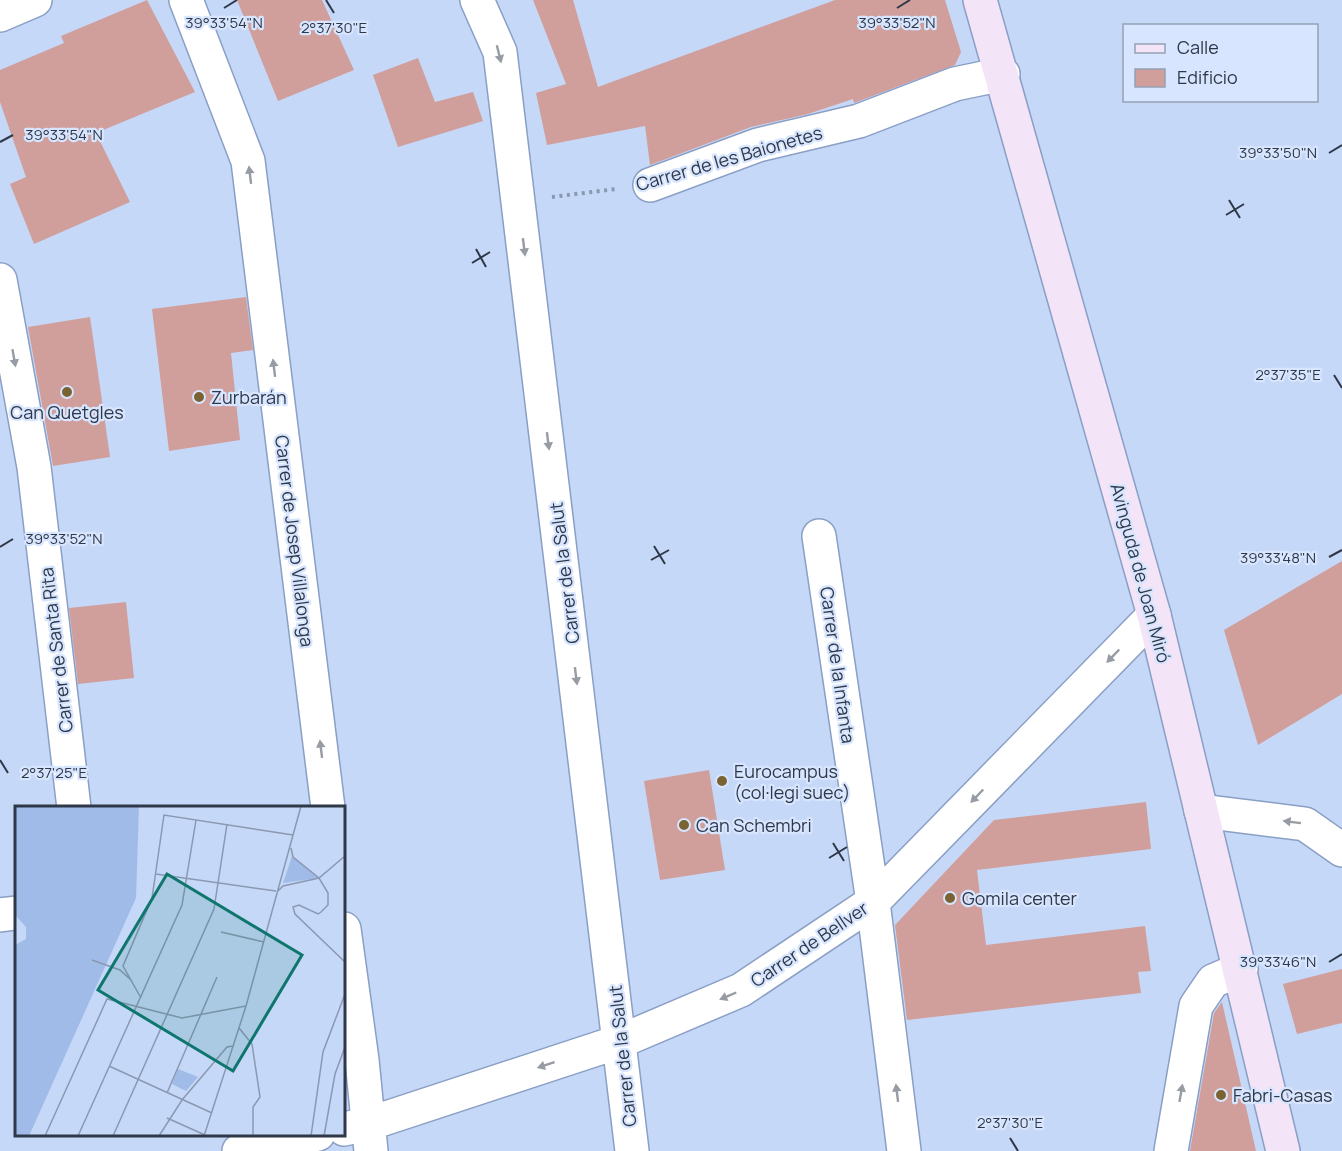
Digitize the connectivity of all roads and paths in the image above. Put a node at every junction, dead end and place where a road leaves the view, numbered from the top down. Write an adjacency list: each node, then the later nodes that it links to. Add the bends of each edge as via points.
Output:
1 (35, 0): 5 (street)
2 (186, 0): 13 (street, Carrer de Josep Villalonga, one-way to 2, via 248,161)
3 (477, 0): 8 (street, Carrer de la Salut, one-way to 8, via 500,52)
4 (980, 0): 6 (street, Avinguda de Joan Miró)
5 (0, 15)
6 (1003, 74): 7 (street, Carrer de les Baionetes, via 955,84 859,121 758,145); 11 (street, Avinguda de Joan Miró)
7 (650, 184): 8 (path, Carrer de les Baionetes)
8 (518, 201): 22 (street, Carrer de la Salut, one-way to 22)
9 (0, 280): 12 (street, Carrer de Santa Rita, one-way to 12, via 34,467)
10 (819, 536): 16 (street, Carrer de la Infanta)
11 (1154, 615): 14 (street, Avinguda de Joan Miró); 16 (street, Carrer de Bellver, one-way to 16)
12 (74, 806)
13 (328, 806)
14 (1201, 811): 15 (street, one-way to 14, via 1305,824); 20 (street, Avinguda de Joan Miró)
15 (1342, 850)
16 (873, 902): 22 (street, Carrer de Bellver, one-way to 22, via 741,990); 27 (street, Carrer de la Infanta, one-way to 16)
17 (15, 913): 18 (street)
18 (0, 915)
19 (345, 944): 21 (street)
20 (1241, 969): 28 (street, one-way to 20, via 1196,1006 1212,981); 29 (street, Avinguda de Joan Miró)
21 (351, 1034): 23 (street)
22 (621, 1041): 23 (street, Carrer de Bellver, one-way to 23); 26 (street, Carrer de la Salut)
23 (361, 1135)
24 (309, 1136): 25 (street)
25 (239, 1151)
26 (632, 1151)
27 (904, 1151)
28 (1171, 1151)
29 (1283, 1151)

